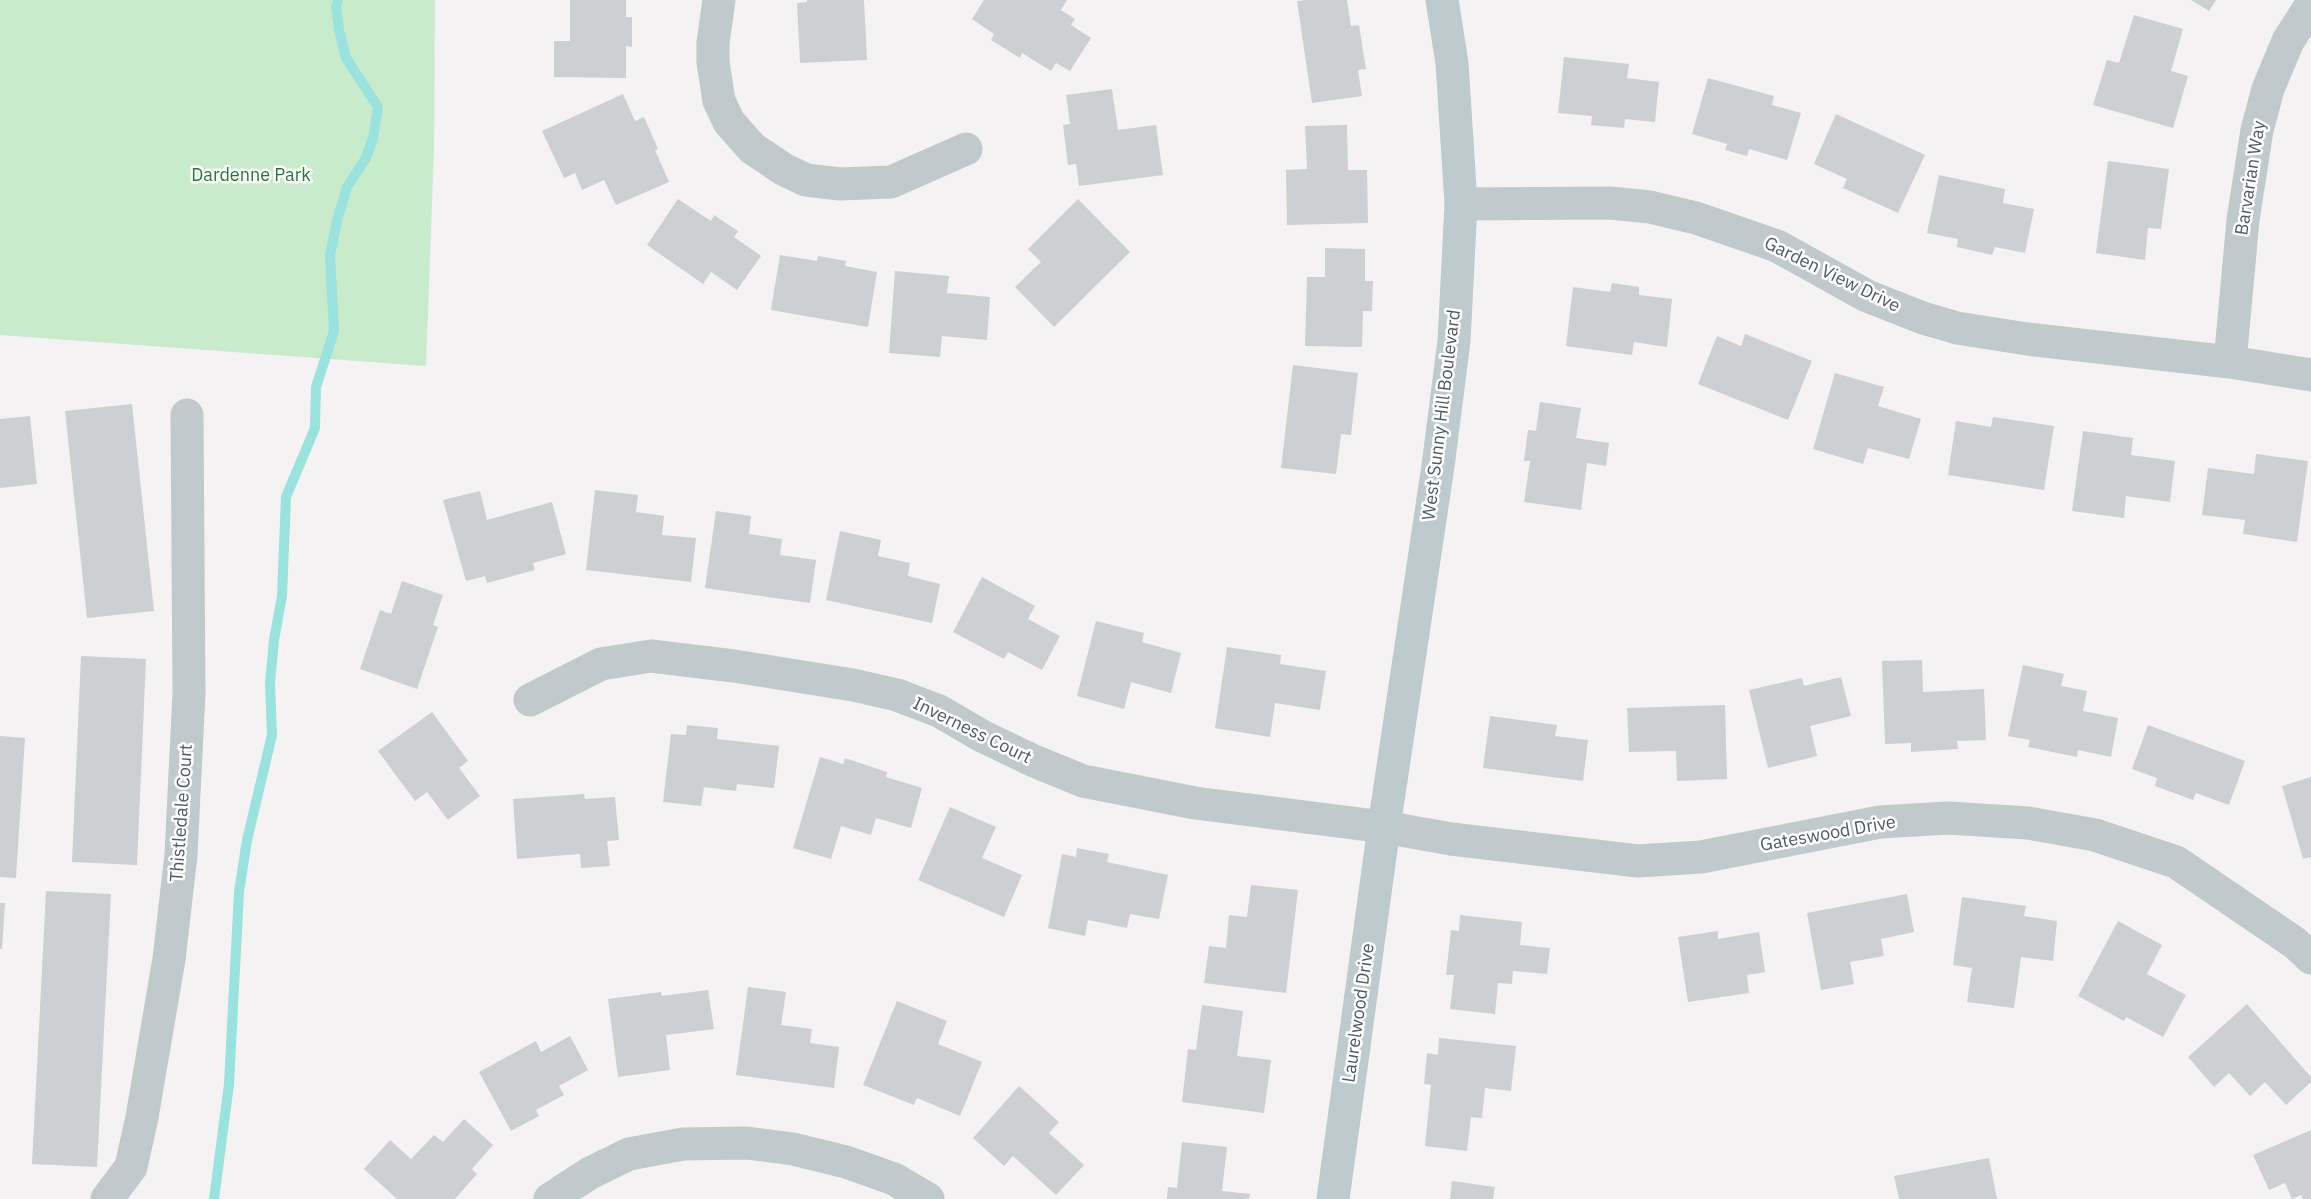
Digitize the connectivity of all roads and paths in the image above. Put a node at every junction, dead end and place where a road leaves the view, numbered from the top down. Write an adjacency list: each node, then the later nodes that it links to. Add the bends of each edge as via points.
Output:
1 (719, 0): 4 (street, via 712,43 719,101 729,122 752,148 783,169 806,180 840,184 891,182)
2 (1442, 0): 5 (street, West Sunny Hill Boulevard, via 1452,63)
3 (2311, 5): 6 (street, Barvarian Way, via 2288,41 2268,89 2257,130 2243,220)
4 (966, 149)
5 (1461, 204): 6 (street, Garden View Drive, via 1610,203 1650,207 1766,242 1867,296 1957,328); 10 (street, West Sunny Hill Boulevard, via 1454,342)
6 (2230, 362): 7 (street, Garden View Drive)
7 (2311, 375)
8 (187, 415): 12 (street, Thistledale Court, via 189,693 181,855 169,959 140,1127 131,1167)
9 (530, 700): 10 (street, Inverness Court, via 601,664 651,656 734,666 897,695 939,711 1034,762 1083,781 1195,802)
10 (1384, 827): 11 (street, Gateswood Drive, via 1451,839 1638,861 1701,857 1880,822 1948,818 2028,823 2095,835 2176,862); 15 (street, Laurelwood Drive)
11 (2311, 958)
12 (107, 1199)
13 (550, 1199): 14 (street, via 629,1154 683,1144 747,1143 846,1162 894,1179)
14 (928, 1199)
15 (1334, 1199)

